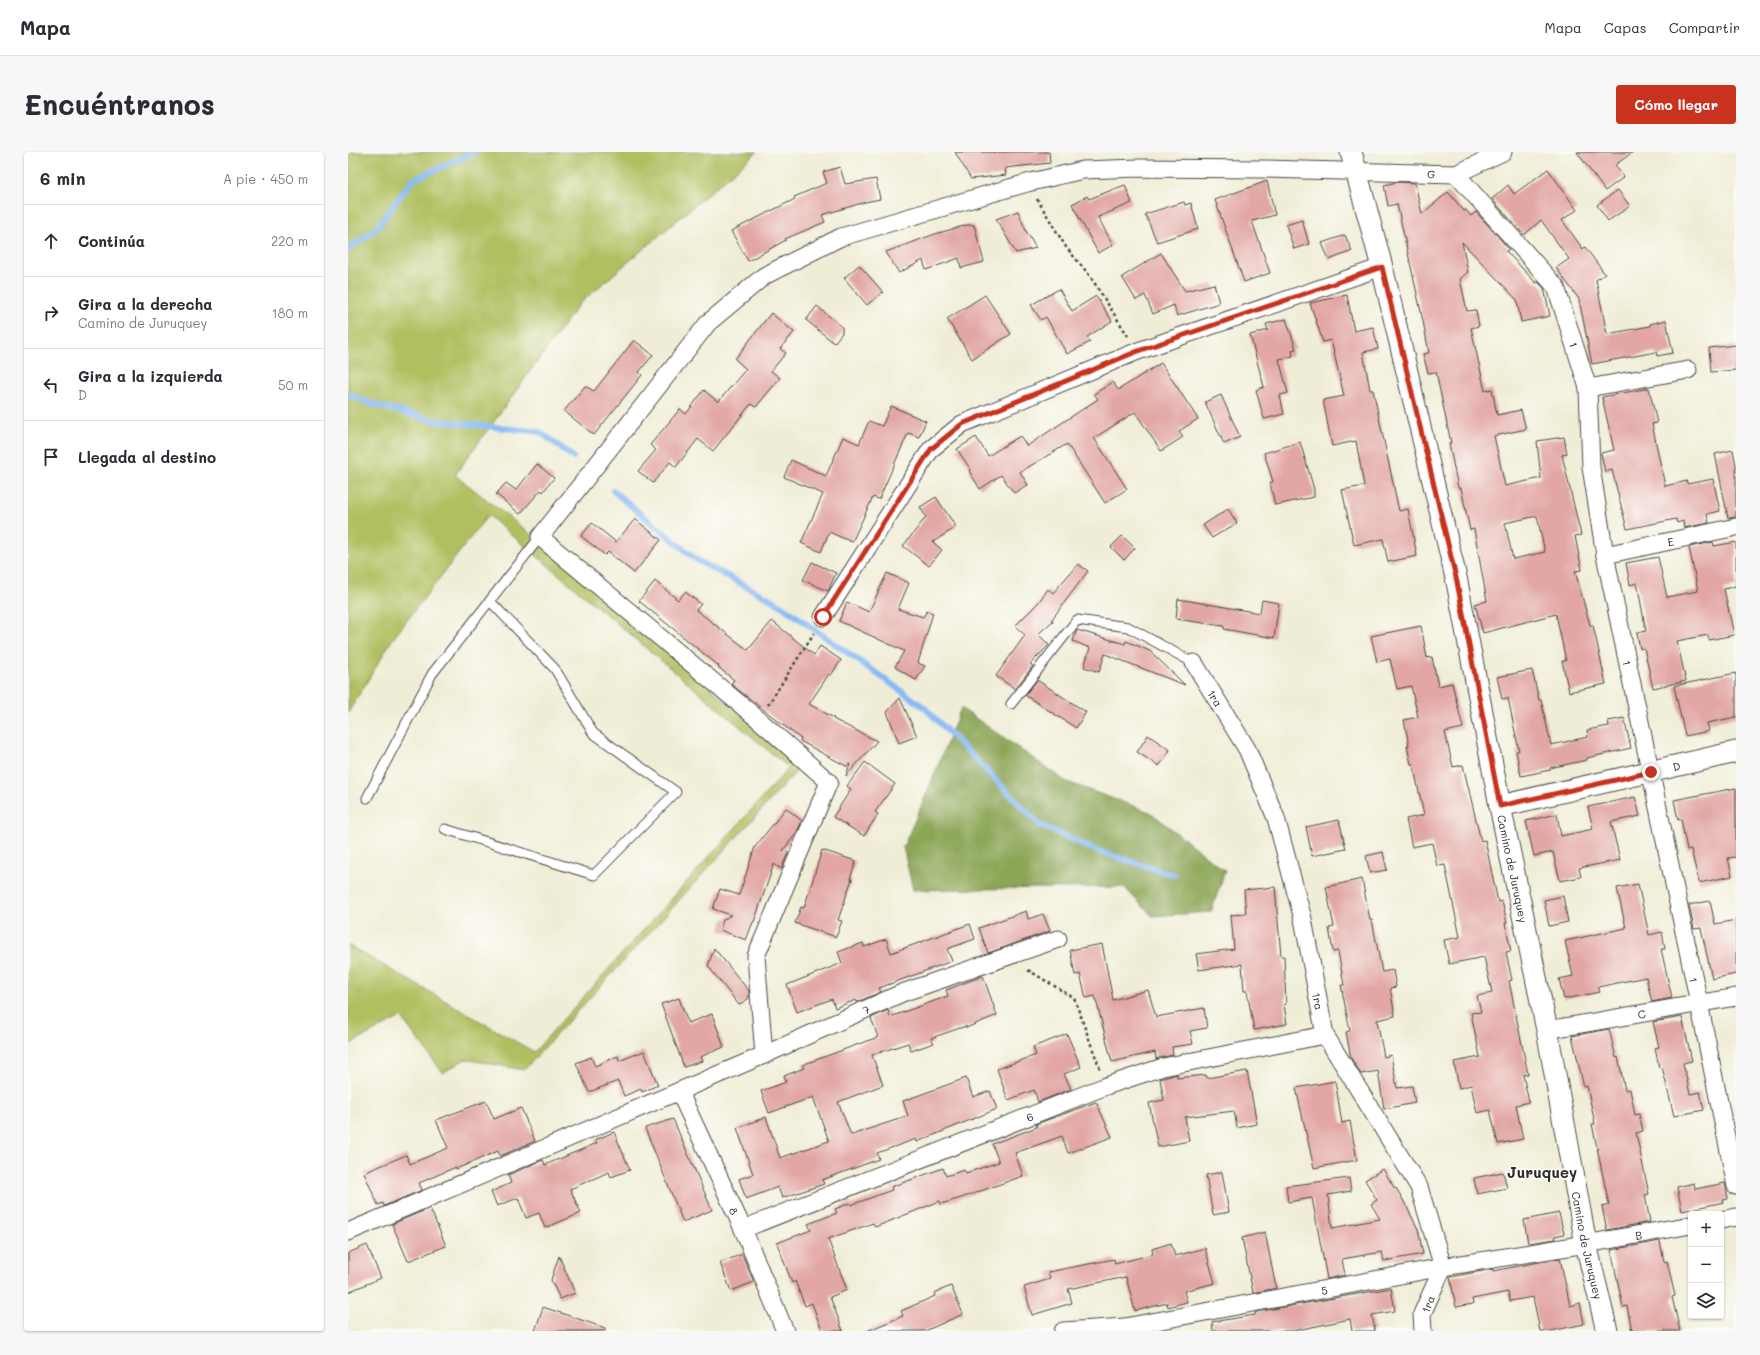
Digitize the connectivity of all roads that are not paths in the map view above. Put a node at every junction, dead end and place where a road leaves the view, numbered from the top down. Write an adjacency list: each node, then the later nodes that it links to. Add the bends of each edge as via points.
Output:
1 (1503, 152): 3 (street, G)
2 (1353, 161): 3 (street, G); 4 (street, Camino de Juruquey); 8 (street, G, via 1083,170 1027,183 841,237 764,276 708,323)
3 (1456, 174): 6 (street, 1, via 1556,287)
4 (1382, 267): 11 (street, via 1138,351 962,424 931,449); 17 (street, Camino de Juruquey, via 1457,582)
5 (1688, 370): 6 (street)
6 (1588, 388): 9 (street, 1, via 1591,467)
7 (1736, 527): 9 (street, E)
8 (540, 537): 10 (lane); 24 (street, via 759,720 828,782 756,956)
9 (1605, 555): 15 (street, 1)
10 (490, 601): 16 (lane, via 432,674); 18 (lane, via 555,668 593,733 676,792 594,875)
11 (823, 617)
12 (1194, 663): 13 (lane, via 1128,627 1077,620); 23 (street, 1ra, via 1247,749 1276,818 1303,919)
13 (1011, 704)
14 (1736, 752): 15 (street, D)
15 (1651, 772): 17 (street, D); 21 (street, 1)
16 (367, 798)
17 (1500, 806): 22 (street, Camino de Juruquey)
18 (445, 829)
19 (1058, 939): 24 (street, 7, via 902,993)
20 (1736, 997): 21 (street, C)
21 (1699, 1003): 22 (street, C); 26 (street, 1)
22 (1547, 1030): 32 (street, Camino de Juruquey)
23 (1325, 1035): 30 (street, 6, via 1163,1067 1106,1086); 33 (street, 1ra, via 1419,1187)
24 (764, 1055): 25 (street, 7)
25 (679, 1091): 30 (street, 8); 31 (street, 7)
26 (1736, 1186)
27 (1736, 1217): 28 (street)
28 (1724, 1219)
29 (1688, 1226): 32 (street, B)
30 (743, 1229): 34 (street, 8)
31 (348, 1232)
32 (1586, 1244): 33 (street, 5); 37 (street, Camino de Juruquey)
33 (1443, 1267): 35 (street, 5, via 1125,1327); 36 (street, 1ra, via 1422,1314)
34 (786, 1331)
35 (1063, 1331)
36 (1423, 1331)
37 (1606, 1331)

